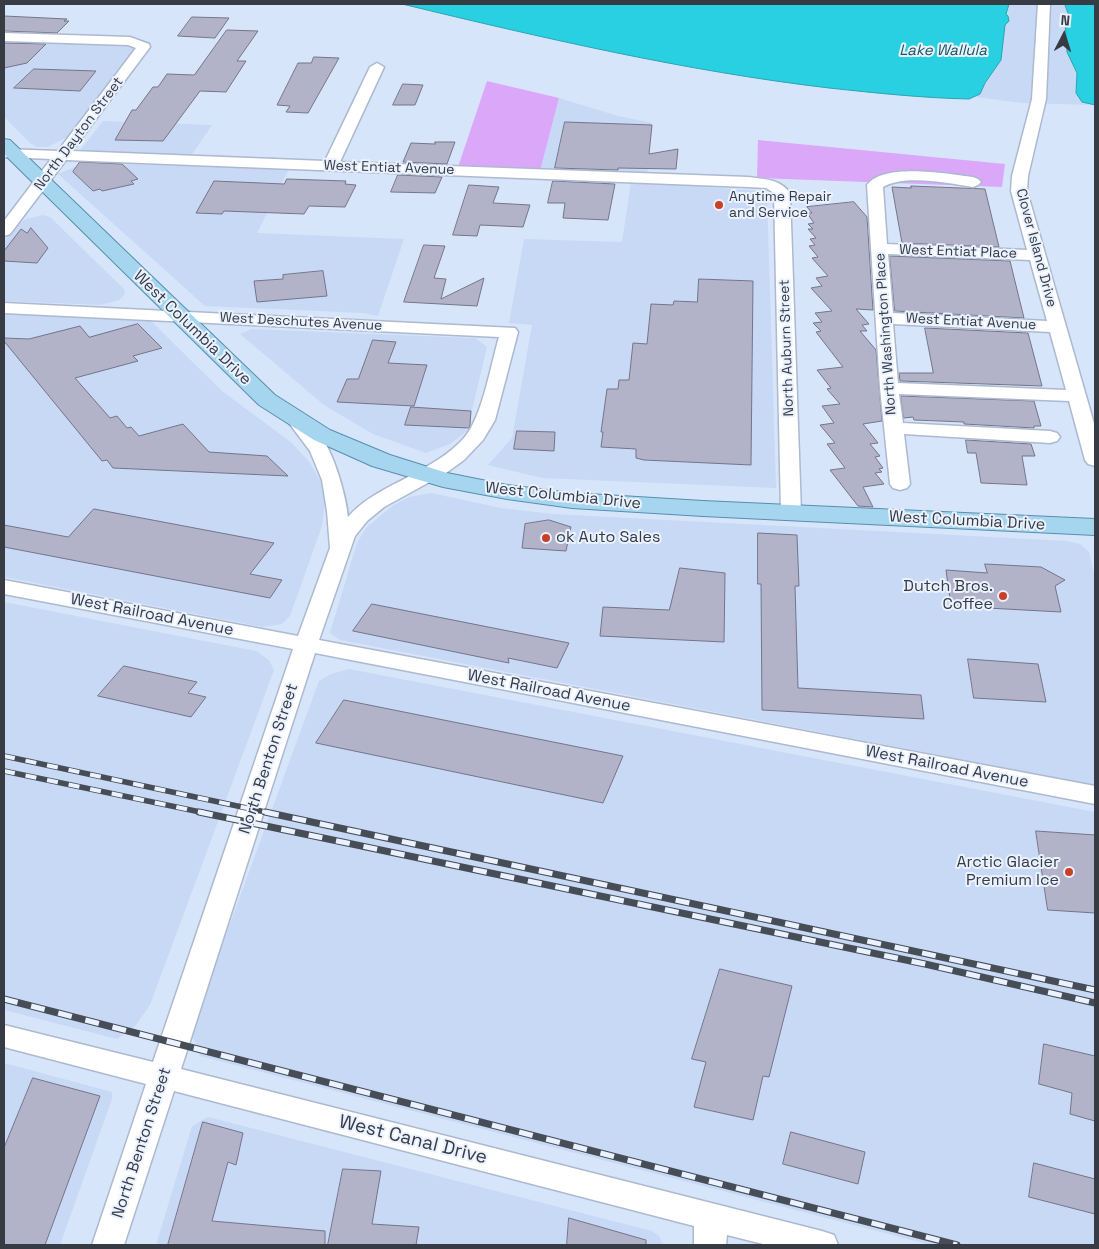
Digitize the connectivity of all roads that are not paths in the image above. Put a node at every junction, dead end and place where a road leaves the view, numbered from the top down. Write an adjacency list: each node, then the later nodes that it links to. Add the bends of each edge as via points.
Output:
1 (1044, 4): 12 (street, Clover Island Drive, via 1039,99 1019,182)
2 (4, 37): 5 (street, North Dayton Street, via 130,41 144,47)
3 (377, 67): 6 (street)
4 (7, 150): 5 (street, West Entiat Avenue); 7 (main road, West Columbia Drive)
5 (62, 156): 6 (street, West Entiat Avenue); 7 (street, North Dayton Street)
6 (331, 165): 9 (street, West Entiat Avenue, via 748,182)
7 (42, 182): 10 (street, North Dayton Street); 14 (main road, West Columbia Drive)
8 (973, 182): 11 (street, North Washington Place, via 910,177 874,185)
9 (774, 186): 26 (street, North Auburn Street, via 782,193)
10 (4, 231)
11 (880, 249): 12 (street, West Entiat Place); 15 (street, North Washington Place)
12 (1036, 255): 16 (street, Clover Island Drive)
13 (4, 308): 14 (street, West Deschutes Avenue)
14 (179, 316): 17 (street, West Deschutes Avenue); 20 (main road, West Columbia Drive, via 254,389)
15 (884, 318): 16 (street, West Entiat Avenue); 18 (street, North Washington Place)
16 (1058, 327): 19 (street, Clover Island Drive)
17 (509, 332): 24 (street, North Benton Street, via 480,432 460,454)
18 (889, 388): 19 (street); 21 (street, North Washington Place)
19 (1078, 396): 23 (street, Clover Island Drive)
20 (299, 423): 24 (main road, West Columbia Drive, via 365,456); 28 (street, via 316,445 332,475 338,504)
21 (894, 428): 22 (street); 25 (street, North Washington Place)
22 (1050, 436)
23 (1095, 460)
24 (426, 475): 26 (main road, West Columbia Drive, via 554,498); 28 (street, North Benton Street, via 380,500 362,514 349,528)
25 (900, 484)
26 (791, 513): 27 (main road, West Columbia Drive)
27 (1095, 527)
28 (339, 550): 30 (street, North Benton Street)
29 (4, 587): 30 (street, West Railroad Avenue)
30 (307, 644): 31 (street, West Railroad Avenue); 33 (street, North Benton Street)
31 (1095, 795)
32 (4, 1036): 33 (street, West Canal Drive)
33 (164, 1077): 34 (street, West Canal Drive); 35 (street, North Benton Street)
34 (710, 1230): 36 (street, West Canal Drive)
35 (108, 1245)
36 (822, 1245)

